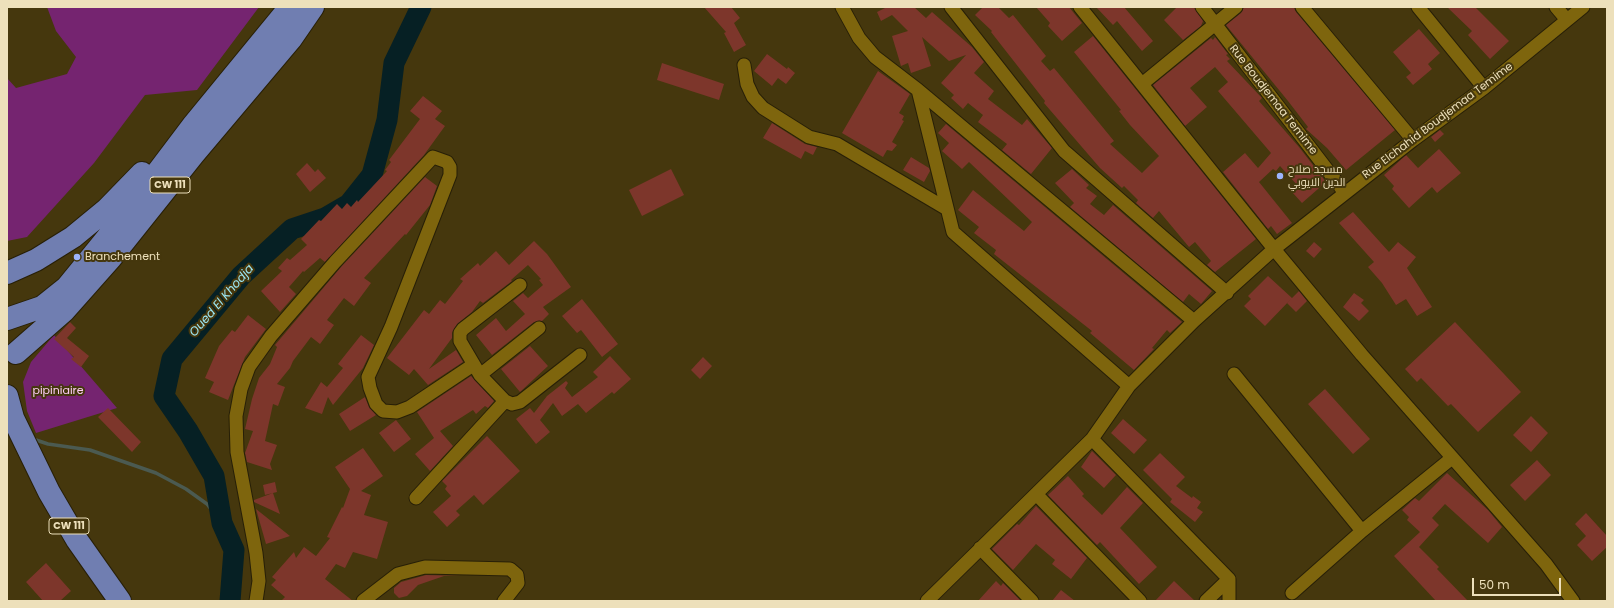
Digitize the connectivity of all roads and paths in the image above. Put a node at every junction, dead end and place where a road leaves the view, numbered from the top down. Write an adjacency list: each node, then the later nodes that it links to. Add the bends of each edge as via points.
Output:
1 (290, 7): 18 (highway)
2 (313, 7): 31 (highway, CW 111, via 291,39 111,258 64,311)
3 (842, 7): 17 (street, via 866,48)
4 (951, 7): 25 (street, via 1064,151)
5 (1080, 7): 15 (street)
6 (1202, 7): 13 (street, Rue Boudjemaa Temime)
7 (1236, 7): 13 (street)
8 (1302, 7): 19 (street)
9 (1418, 7): 16 (street)
10 (1556, 7): 12 (street)
11 (1583, 7): 12 (street, Rue Elchahid Boudjemaa Temime)
12 (1567, 20): 16 (street, Rue Elchahid Boudjemaa Temime)
13 (1216, 25): 15 (street); 20 (street, Rue Boudjemaa Temime)
14 (744, 65): 21 (street, via 747,84 753,97 763,108 809,137 837,144)
15 (1142, 84): 22 (street)
16 (1484, 88): 19 (street, Rue Elchahid Boudjemaa Temime)
17 (918, 90): 21 (street); 27 (street)
18 (194, 124): 23 (highway, via 91,224 55,250); 26 (highway, CW 111, via 120,222 63,291 42,307)
19 (1413, 140): 20 (street, Rue Elchahid Boudjemaa Temime)
20 (1345, 193): 22 (street, Rue Elchahid Boudjemaa Temime)
21 (947, 209): 34 (street, via 953,232)
22 (1274, 249): 25 (street, Rue Elchahid Boudjemaa Temime); 40 (street)
23 (7, 273)
24 (520, 285): 32 (street, via 460,333 460,341)
25 (1227, 293): 27 (street, Rue Elchahid Boudjemaa Temime)
26 (7, 319)
27 (1194, 322): 34 (street, Rue Elchahid Boudjemaa Temime)
28 (7, 323): 31 (highway, via 17,337)
29 (539, 328): 32 (street)
30 (580, 355): 36 (street, via 520,402 512,404)
31 (11, 358)
32 (477, 370): 36 (street); 49 (street, via 397,412 383,411 376,404 370,388 368,377 391,327 450,174 447,162 432,157 330,267 271,336 249,367 241,389 236,416 238,452 256,552 259,581)
33 (1234, 374): 43 (street)
34 (1129, 386): 38 (street, Rue Elchahid Boudjemaa Temime)
35 (7, 396): 37 (highway)
36 (505, 401): 42 (street)
37 (10, 425): 39 (highway, CW 111)
38 (1092, 439): 41 (street, Rue Elchahid Boudjemaa Temime); 45 (street)
39 (21, 449): 47 (highway, CW 111, via 63,539); 48 (highway, CW 111)
40 (1452, 458): 43 (street); 57 (street, via 1546,564)
41 (1036, 494): 44 (street, Rue Elchahid Boudjemaa Temime); 54 (street)
42 (416, 498)
43 (1362, 531): 46 (street)
44 (980, 548): 52 (street, Rue Elchahid Boudjemaa Temime); 53 (street)
45 (1229, 579): 55 (street); 56 (street)
46 (1292, 593)
47 (103, 601)
48 (120, 601)
49 (256, 601)
50 (363, 601): 51 (street, via 398,574 425,567 440,567 510,568 517,574 518,583)
51 (504, 601)
52 (926, 601)
53 (1032, 601)
54 (1140, 601)
55 (1206, 601)
56 (1229, 601)
57 (1573, 601)

